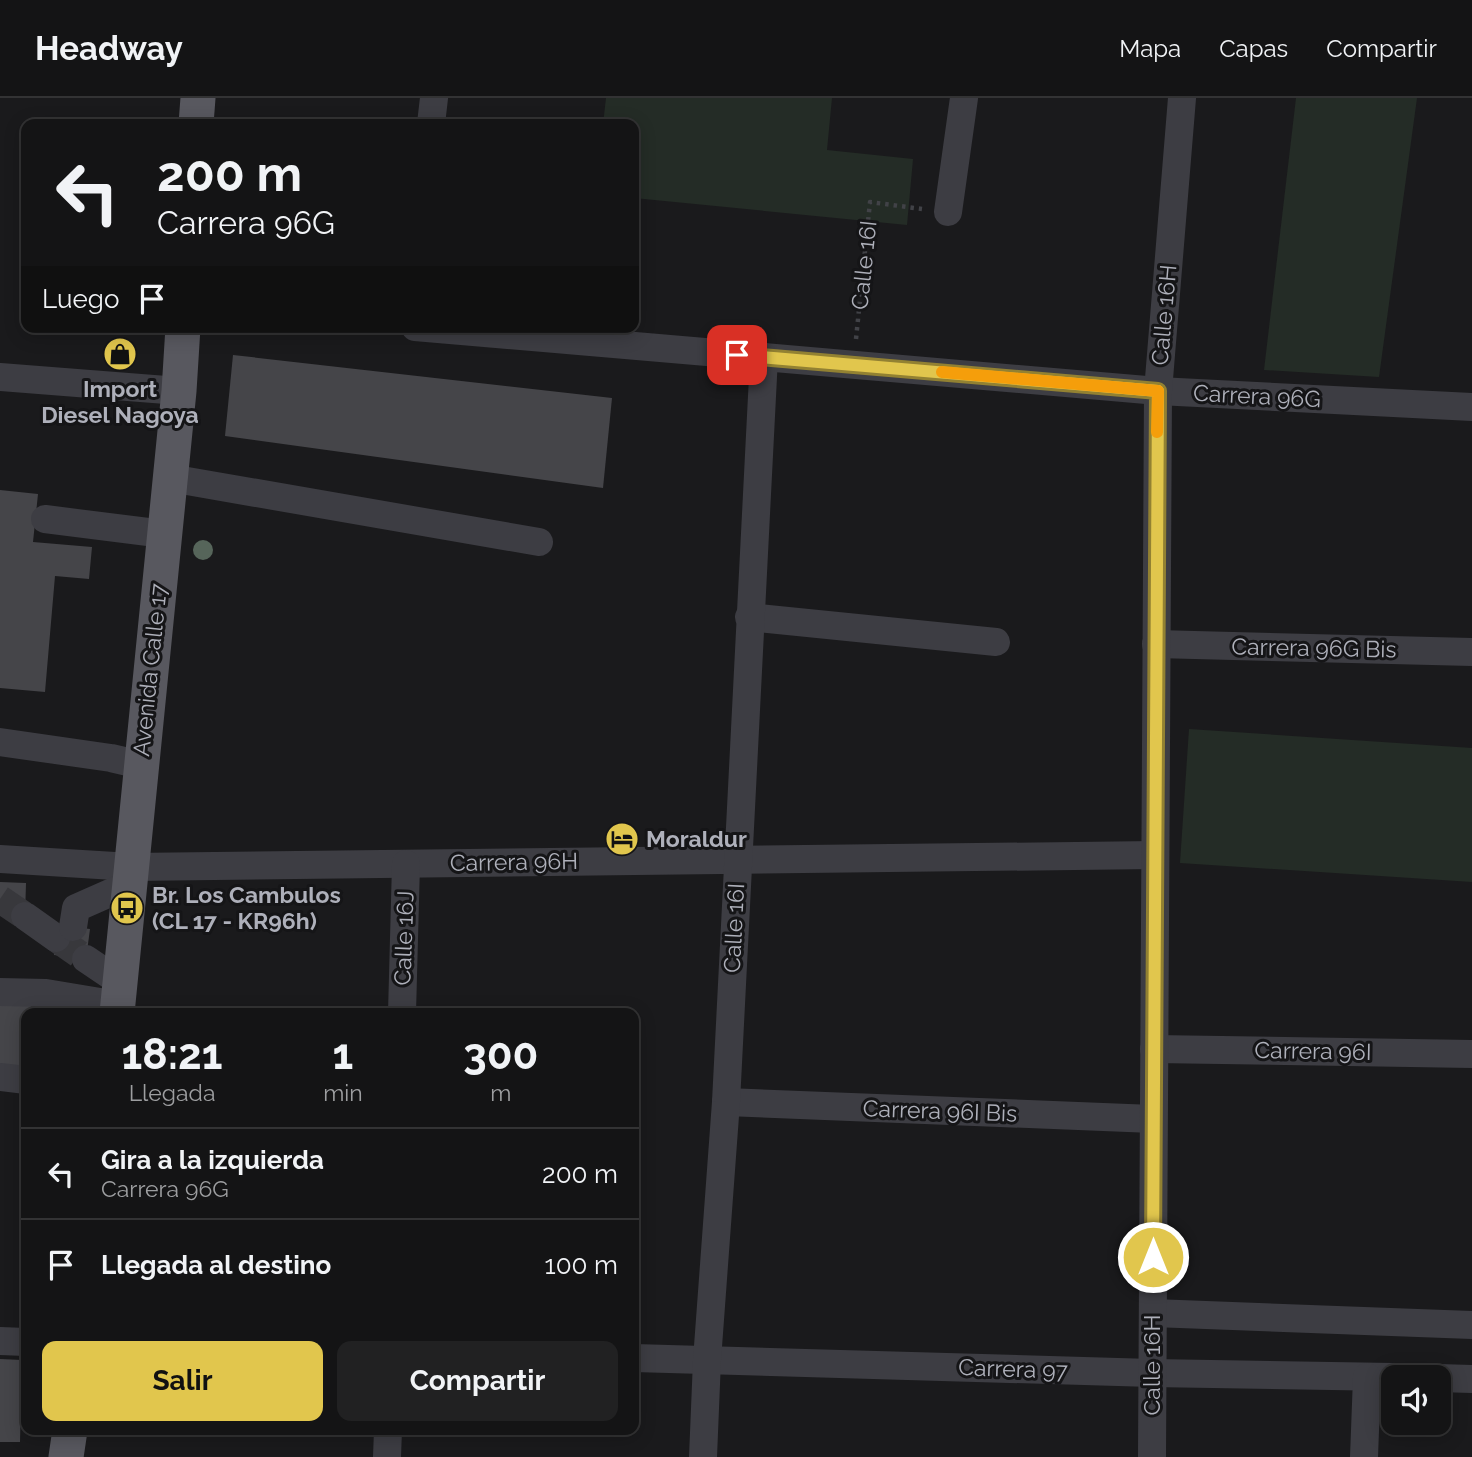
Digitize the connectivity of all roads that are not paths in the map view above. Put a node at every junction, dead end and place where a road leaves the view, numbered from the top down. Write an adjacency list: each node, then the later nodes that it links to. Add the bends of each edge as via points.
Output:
1 (198, 98): 5 (main road)
2 (434, 98): 6 (street)
3 (964, 98): 7 (street)
4 (1182, 98): 13 (street, Calle 16H)
5 (196, 119)
6 (432, 119)
7 (948, 212)
8 (183, 333): 12 (main road, Avenida Calle 17)
9 (485, 333): 10 (street, Carrera 96G)
10 (764, 357): 13 (street, Carrera 96G); 19 (street, Calle 16I)
11 (0, 377): 12 (street)
12 (178, 391): 15 (main road, Avenida Calle 17)
13 (1158, 391): 14 (street, Carrera 96G); 21 (street, Calle 16H)
14 (1472, 407)
15 (170, 478): 17 (main road, Avenida Calle 17); 18 (street)
16 (45, 519): 17 (street)
17 (164, 534): 24 (main road, Avenida Calle 17)
18 (539, 542)
19 (749, 617): 20 (street); 27 (street, Calle 16I)
20 (996, 642)
21 (1156, 644): 22 (street, Carrera 96G Bis); 25 (street, Calle 16H)
22 (1472, 653)
23 (0, 743): 24 (street)
24 (141, 765): 29 (main road, Avenida Calle 17)
25 (1155, 855): 27 (street, Carrera 96H); 35 (street, Calle 16H)
26 (0, 859): 29 (street, Carrera 96H)
27 (737, 859): 28 (street, Carrera 96H); 39 (street, Calle 16I)
28 (407, 864): 29 (street, Carrera 96H); 34 (street, Calle 16J)
29 (130, 876): 30 (street, via 76,908 64,933); 33 (main road, Avenida Calle 17)
30 (25, 916)
31 (86, 959): 33 (street)
32 (0, 992): 33 (street)
33 (118, 1000)
34 (402, 1008)
35 (1154, 1049): 36 (street, Carrera 96I); 40 (street, Calle 16H)
36 (1472, 1054)
37 (0, 1077): 38 (street)
38 (21, 1079)
39 (726, 1102): 40 (street, Carrera 96I Bis); 46 (street, Calle 16I)
40 (1153, 1119): 41 (street, Calle 16H)
41 (1153, 1312): 42 (street); 47 (street, Calle 16H)
42 (1472, 1325)
43 (0, 1341): 44 (street)
44 (21, 1342)
45 (639, 1358): 46 (street, Carrera 97)
46 (706, 1360): 47 (street, Carrera 97); 55 (street, Calle 16I)
47 (1152, 1373): 48 (street, Carrera 97); 56 (street, Calle 16H)
48 (1380, 1377): 57 (street)
49 (1451, 1378): 50 (street)
50 (1472, 1379)
51 (69, 1435): 53 (main road)
52 (388, 1435): 54 (street)
53 (66, 1457)
54 (387, 1457)
55 (703, 1457)
56 (1152, 1457)
57 (1364, 1457)

